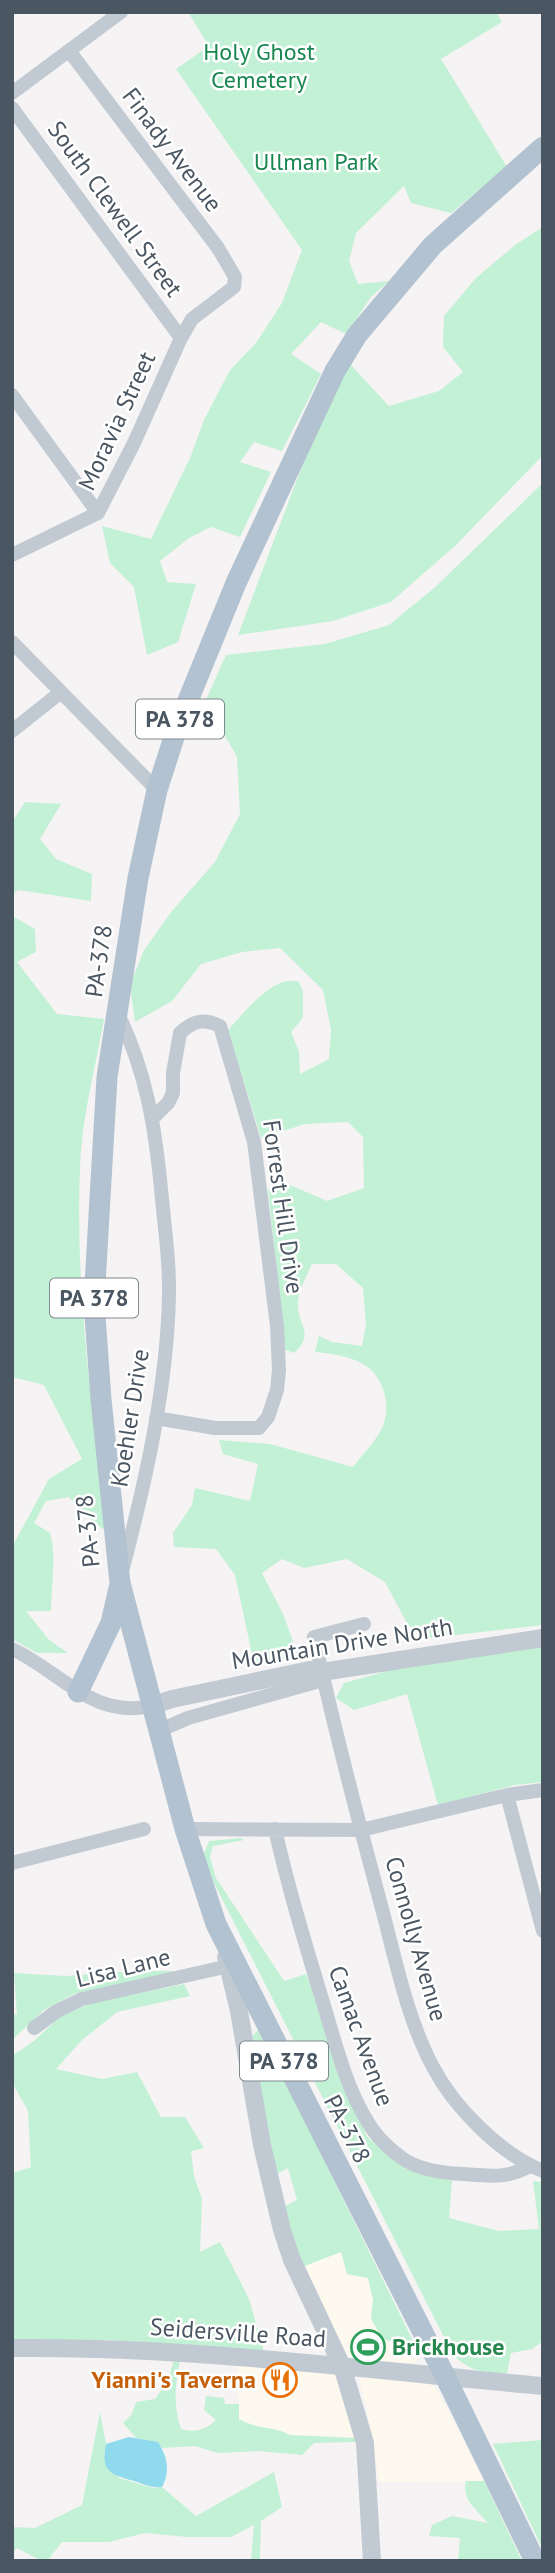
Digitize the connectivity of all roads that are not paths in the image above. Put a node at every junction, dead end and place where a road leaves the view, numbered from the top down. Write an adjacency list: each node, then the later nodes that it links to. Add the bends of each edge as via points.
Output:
1 (121, 12): 2 (street)
2 (70, 52): 3 (street); 6 (street, Finady Avenue, via 218,248)
3 (12, 93)
4 (12, 108): 7 (street, South Clewell Street)
5 (543, 147): 14 (main road, PA-378 / PA 378, via 433,245 357,335 335,372 236,583 178,725)
6 (235, 278): 7 (street, Moravia Street, via 234,286 192,319)
7 (181, 338): 9 (street, Moravia Street)
8 (12, 395): 9 (street)
9 (98, 513): 10 (street, Moravia Street)
10 (12, 555)
11 (12, 642): 12 (street)
12 (61, 692): 13 (street); 14 (street)
13 (12, 731)
14 (158, 790): 15 (main road, PA-378 / PA 378, via 138,878)
15 (118, 1014): 16 (street, Koehler Drive, via 134,1046); 18 (main road, PA-378 / PA 378, via 107,1077 94,1302)
16 (153, 1118): 17 (street, Koehler Drive, via 169,1293); 17 (street, Forrest Hill Drive, via 173,1093 180,1033 195,1021 220,1026 254,1142 279,1370 268,1417 259,1428 215,1428)
17 (156, 1418): 18 (street, Koehler Drive)
18 (120, 1583): 23 (main road, via 111,1623); 24 (main road, PA-378 / PA 378)
19 (364, 1624): 22 (street, Connolly Avenue, via 314,1637)
20 (543, 1638): 22 (street, Mountain Drive North)
21 (12, 1649): 23 (street)
22 (322, 1672): 24 (street, Mountain Drive North, via 310,1670); 25 (street, via 316,1682 188,1718); 31 (street, Connolly Avenue)
23 (78, 1692): 24 (street, via 122,1709)
24 (150, 1706): 25 (main road, PA-378 / PA 378)
25 (158, 1731): 29 (main road, PA-378 / PA 378)
26 (543, 1790): 27 (street)
27 (507, 1796): 31 (street); 34 (street)
28 (144, 1829): 32 (street)
29 (184, 1829): 30 (street); 33 (main road, PA-378 / PA 378)
30 (275, 1829): 31 (street); 37 (street, Camac Avenue, via 338,2054 369,2125 402,2158 416,2165 483,2176 514,2175)
31 (361, 1830): 37 (street, Connolly Avenue, via 404,1987 433,2068 474,2122)
32 (12, 1863)
33 (216, 1924): 35 (street); 40 (main road, PA-378 / PA 378)
34 (543, 1931)
35 (229, 1966): 36 (street, Lisa Lane, via 82,1999); 39 (street, via 282,2230)
36 (34, 2028)
37 (536, 2168)
38 (12, 2348): 39 (street, Seidersville Road, via 168,2352)
39 (342, 2365): 40 (street, Seidersville Road); 42 (street, via 365,2443)
40 (445, 2376): 41 (street, Seidersville Road); 43 (main road, PA-378 / PA 378)
41 (543, 2386)
42 (372, 2561)
43 (535, 2561)

